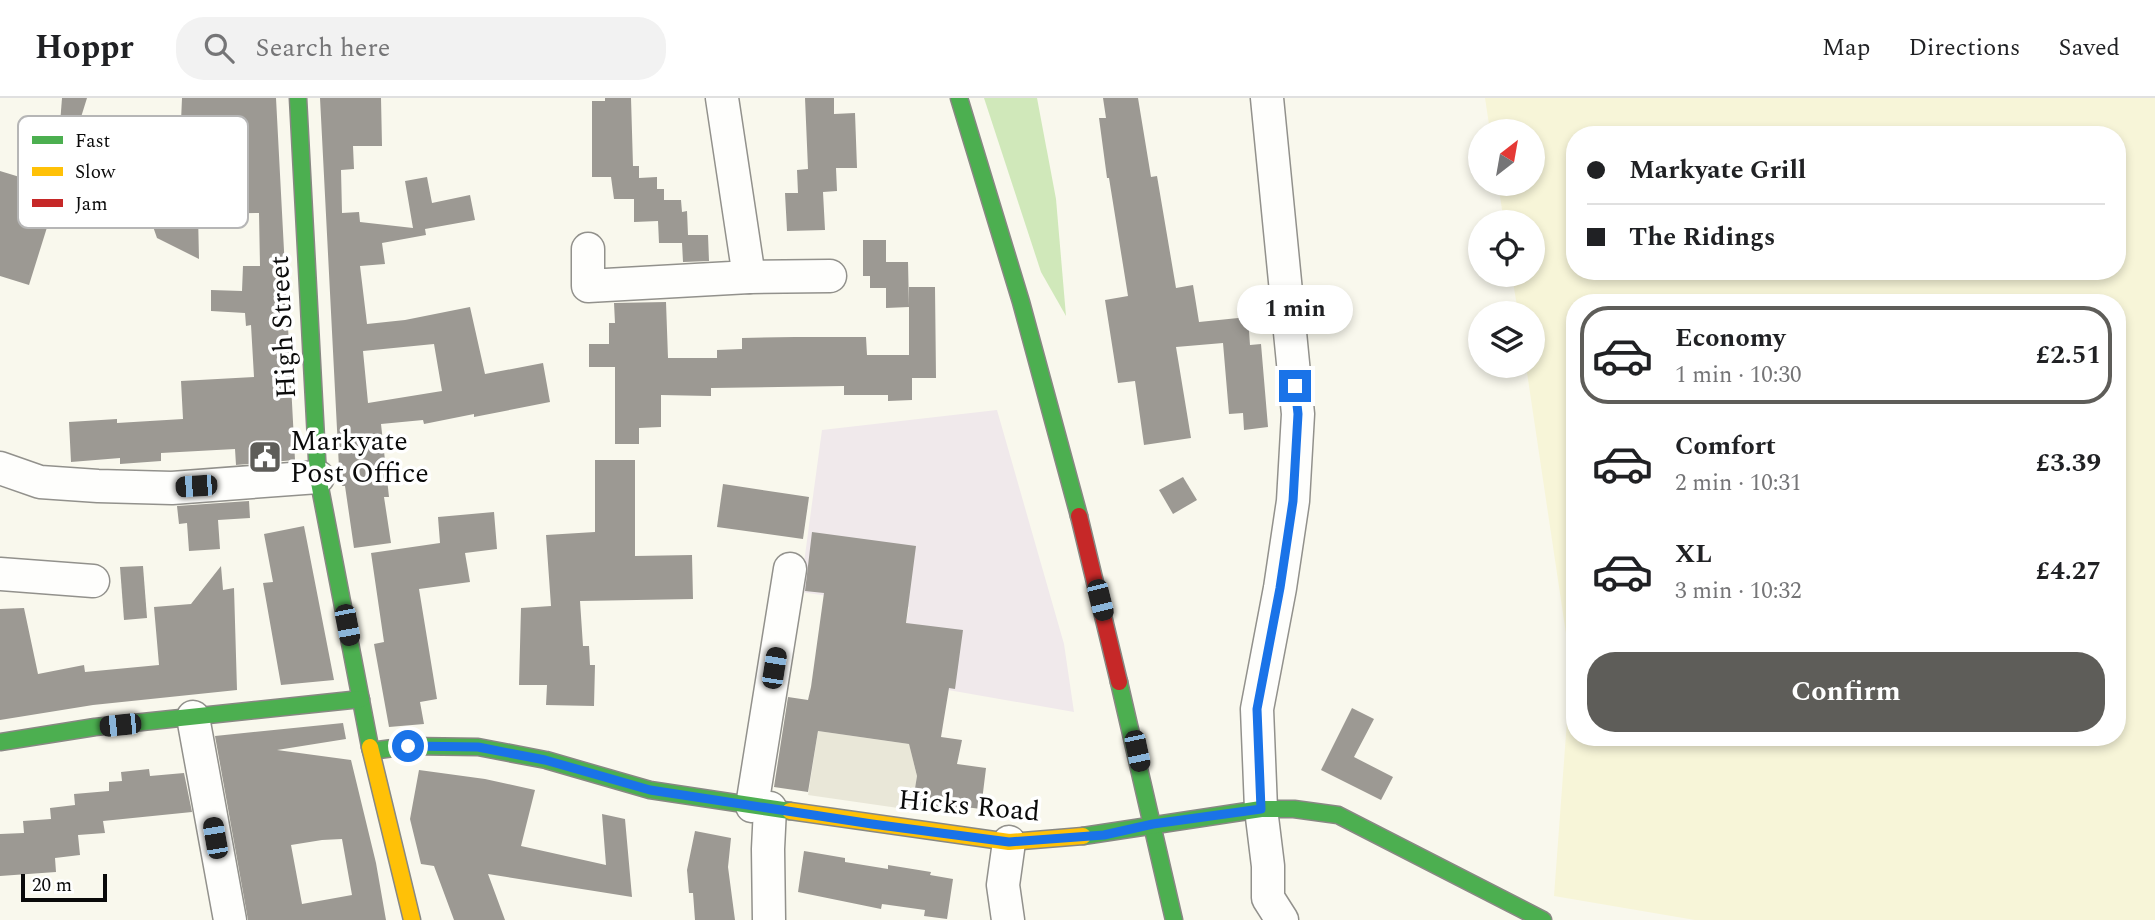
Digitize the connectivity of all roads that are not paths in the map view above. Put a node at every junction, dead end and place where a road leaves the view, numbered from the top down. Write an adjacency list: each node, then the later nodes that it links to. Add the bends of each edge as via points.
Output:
1 (298, 98): 9 (street, High Street)
2 (723, 98): 7 (street)
3 (959, 98): 19 (street, via 1054,415)
4 (1267, 98): 18 (street, via 1298,414 1293,501 1257,709)
5 (588, 249): 7 (street, via 588,286)
6 (830, 275): 7 (street)
7 (748, 277)
8 (0, 468): 9 (street, via 40,482 159,488)
9 (318, 477): 13 (street, High Street)
10 (790, 569): 17 (street)
11 (0, 574): 12 (street)
12 (93, 581)
13 (361, 699): 14 (street); 16 (street, High Street)
14 (192, 717): 15 (street); 21 (street)
15 (0, 742)
16 (371, 751): 17 (street, Hicks Road, via 408,746 478,747 545,760 650,790); 22 (street, High Street)
17 (761, 807): 20 (street, Hicks Road); 23 (street, via 768,849)
18 (1261, 809): 19 (street, Hicks Road); 26 (street, via 1268,898); 27 (street, Hicks Road, via 1338,815)
19 (1153, 824): 20 (street, Hicks Road, via 1104,835); 25 (street)
20 (1009, 842): 24 (street, via 1003,885)
21 (230, 920)
22 (412, 920)
23 (769, 920)
24 (1008, 920)
25 (1174, 920)
26 (1282, 920)
27 (1543, 920)

